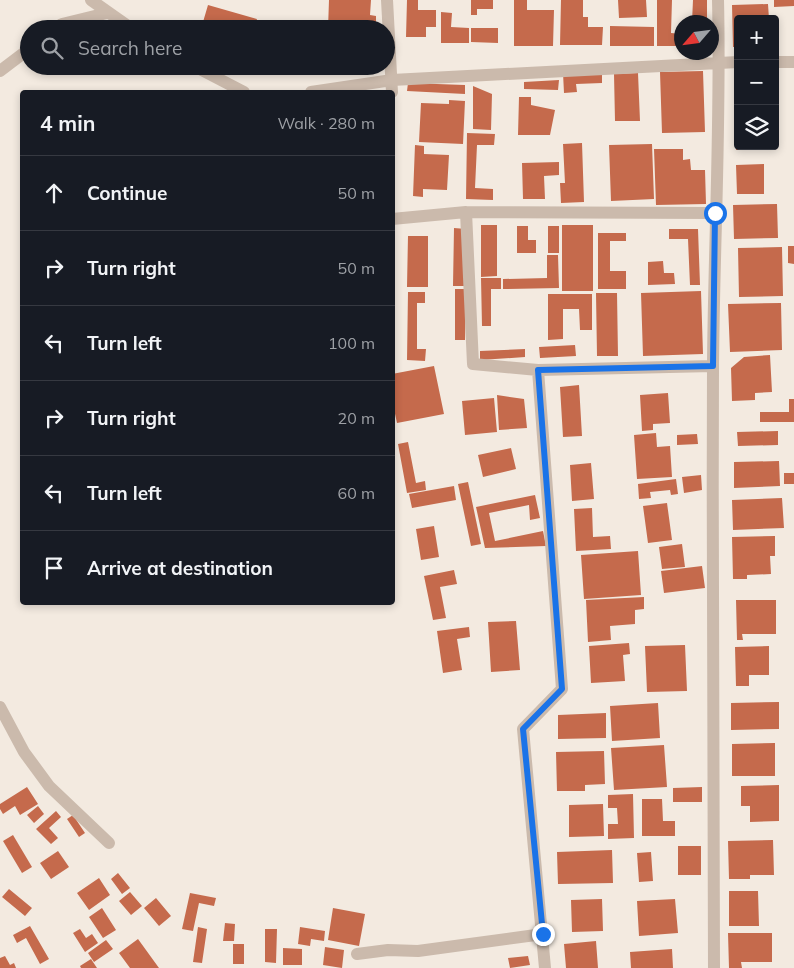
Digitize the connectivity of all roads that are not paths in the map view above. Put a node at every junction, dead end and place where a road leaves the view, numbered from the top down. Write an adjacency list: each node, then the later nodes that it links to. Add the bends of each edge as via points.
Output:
1 (91, 0): 4 (street)
2 (387, 0): 7 (street)
3 (718, 0): 9 (street)
4 (107, 13): 5 (street); 6 (street)
5 (78, 20)
6 (118, 20)
7 (388, 20)
8 (20, 55): 13 (street)
9 (720, 62): 10 (street); 15 (street); 19 (street)
10 (734, 62)
11 (779, 62): 12 (street)
12 (794, 62)
13 (0, 71)
14 (211, 75): 16 (street)
15 (392, 86): 17 (street)
16 (240, 90)
17 (338, 90)
18 (466, 212): 19 (street); 20 (street); 22 (street, via 473,364)
19 (715, 213): 21 (street)
20 (395, 219)
21 (713, 366): 22 (street); 28 (street)
22 (538, 370): 25 (street, via 562,689 523,729)
23 (0, 707): 24 (street, via 24,752 50,786)
24 (109, 843)
25 (543, 934): 26 (street, via 418,950); 27 (street)
26 (357, 954)
27 (545, 968)
28 (714, 968)

